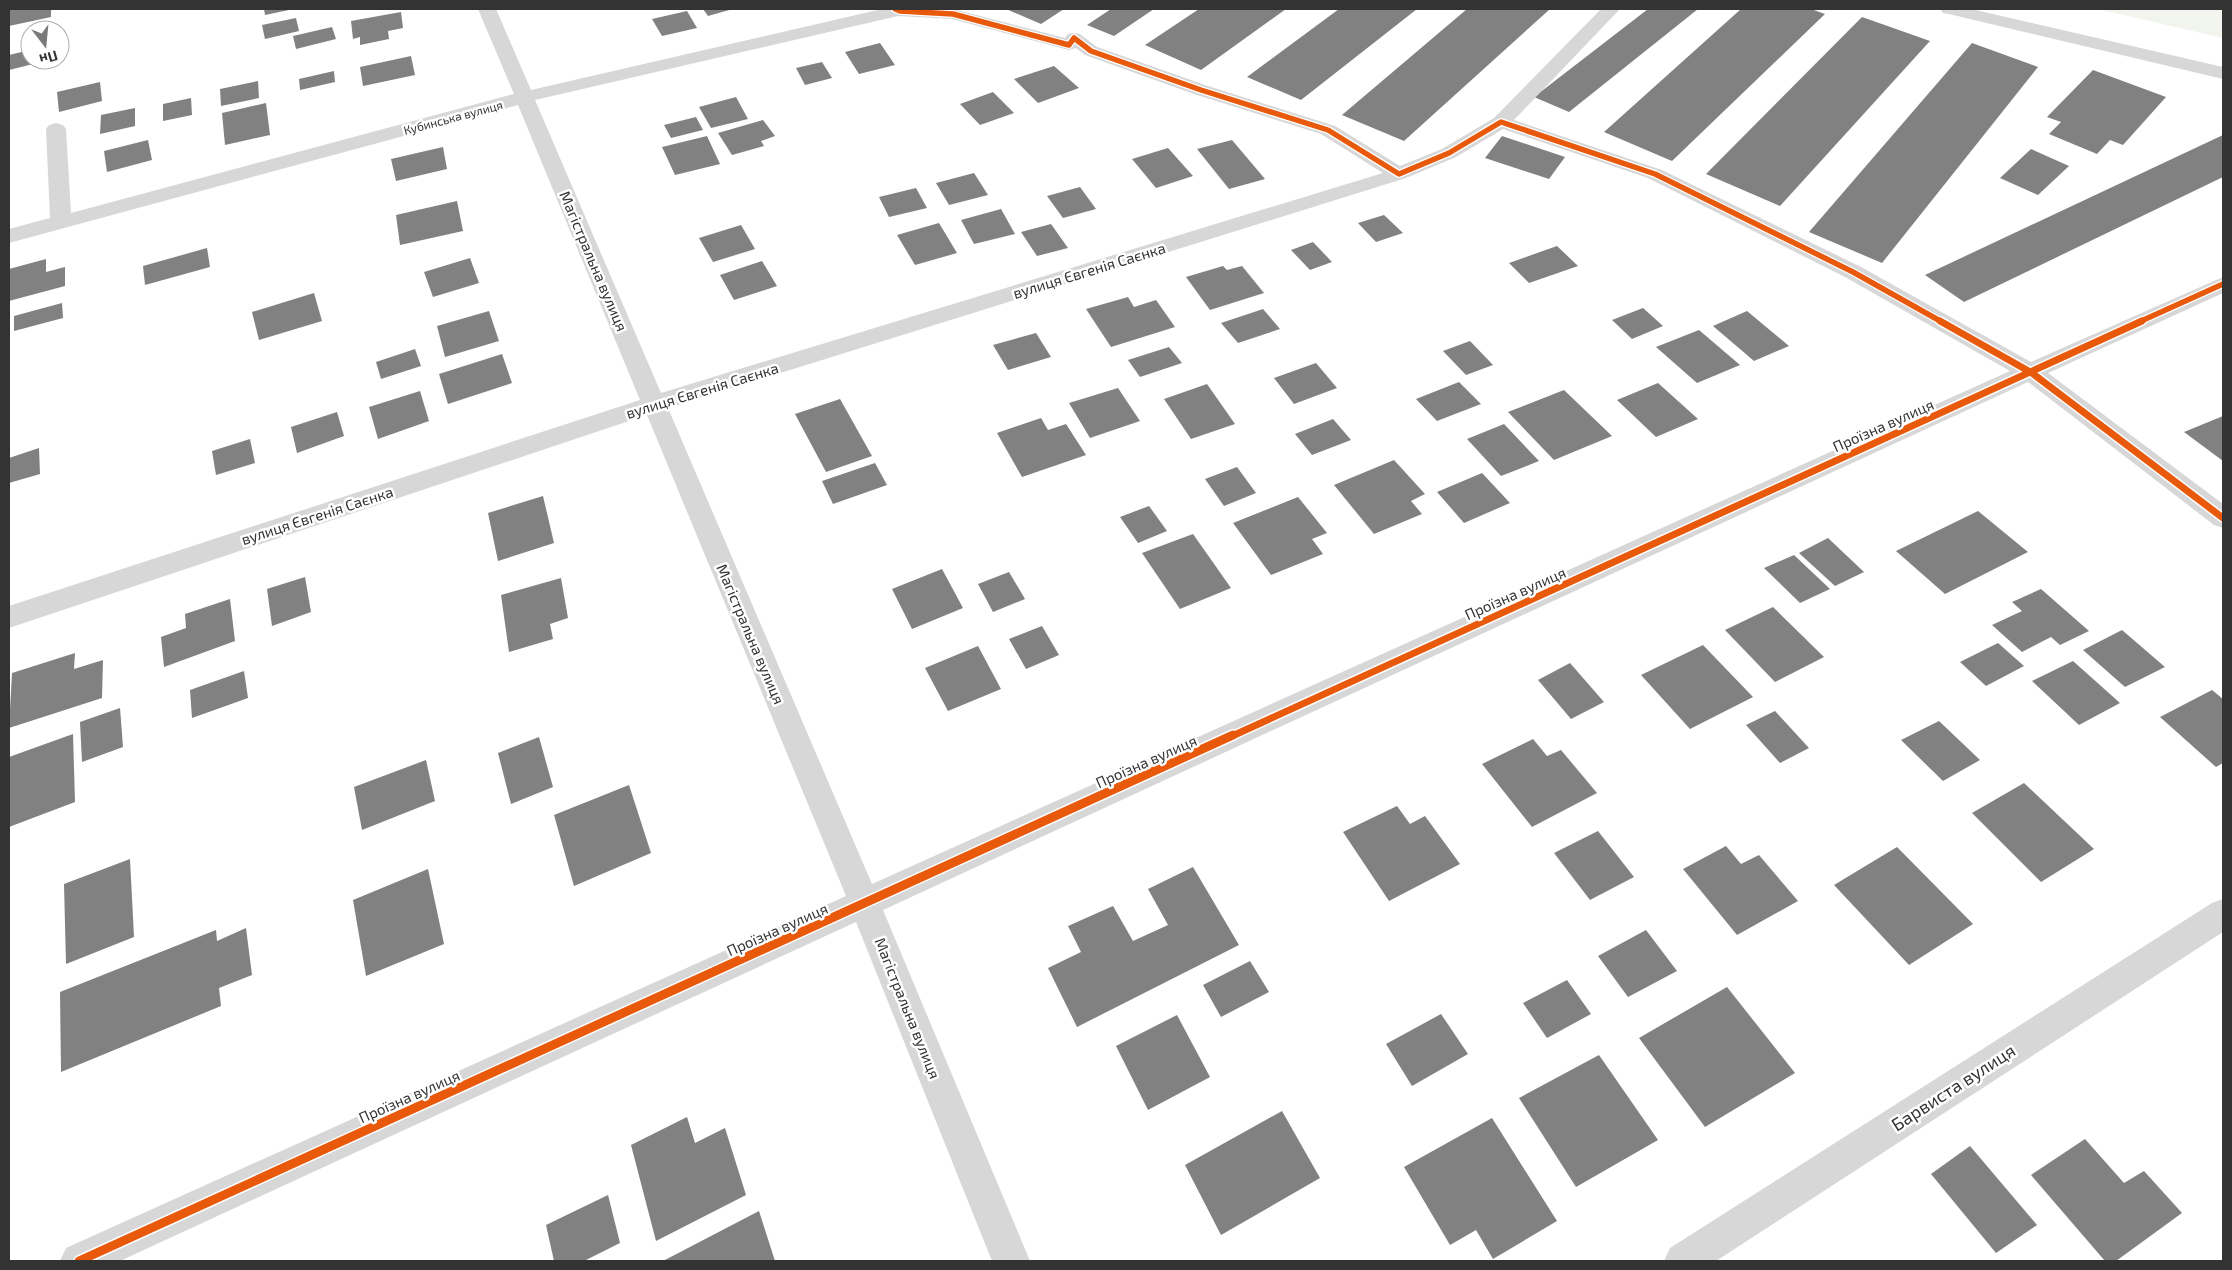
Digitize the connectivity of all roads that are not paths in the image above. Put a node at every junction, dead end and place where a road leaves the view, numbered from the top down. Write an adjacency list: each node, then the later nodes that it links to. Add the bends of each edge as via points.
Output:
1 (487, 9): 6 (street, Магістральна вулиця)
2 (1611, 9): 7 (street, вулиця Євгенія Саєнка)
3 (1949, 9): 5 (street)
4 (900, 10): 6 (street, Кубинська вулиця); 9 (street, Кубинська вулиця, via 953,14 1069,45 1074,38 1091,51 1328,130)
5 (2223, 73)
6 (525, 97): 10 (street, Кубинська вулиця); 14 (street, Магістральна вулиця)
7 (1501, 122): 9 (street, вулиця Євгенія Саєнка, via 1449,153); 13 (street, via 1655,174 1854,272)
8 (56, 129): 10 (street)
9 (1399, 174): 14 (street, вулиця Євгенія Саєнка)
10 (61, 222): 11 (street, Кубинська вулиця)
11 (9, 236)
12 (2223, 284): 13 (street, Проїзна вулиця)
13 (2032, 373): 15 (street); 17 (street, Проїзна вулиця)
14 (654, 404): 16 (street, вулиця Євгенія Саєнка); 17 (street, Магістральна вулиця)
15 (2223, 518)
16 (9, 617)
17 (865, 904): 19 (street, Проїзна вулиця); 20 (street, Магістральна вулиця)
18 (2223, 914): 21 (street, Барвиста вулиця)
19 (79, 1261)
20 (1011, 1261)
21 (1683, 1261)

